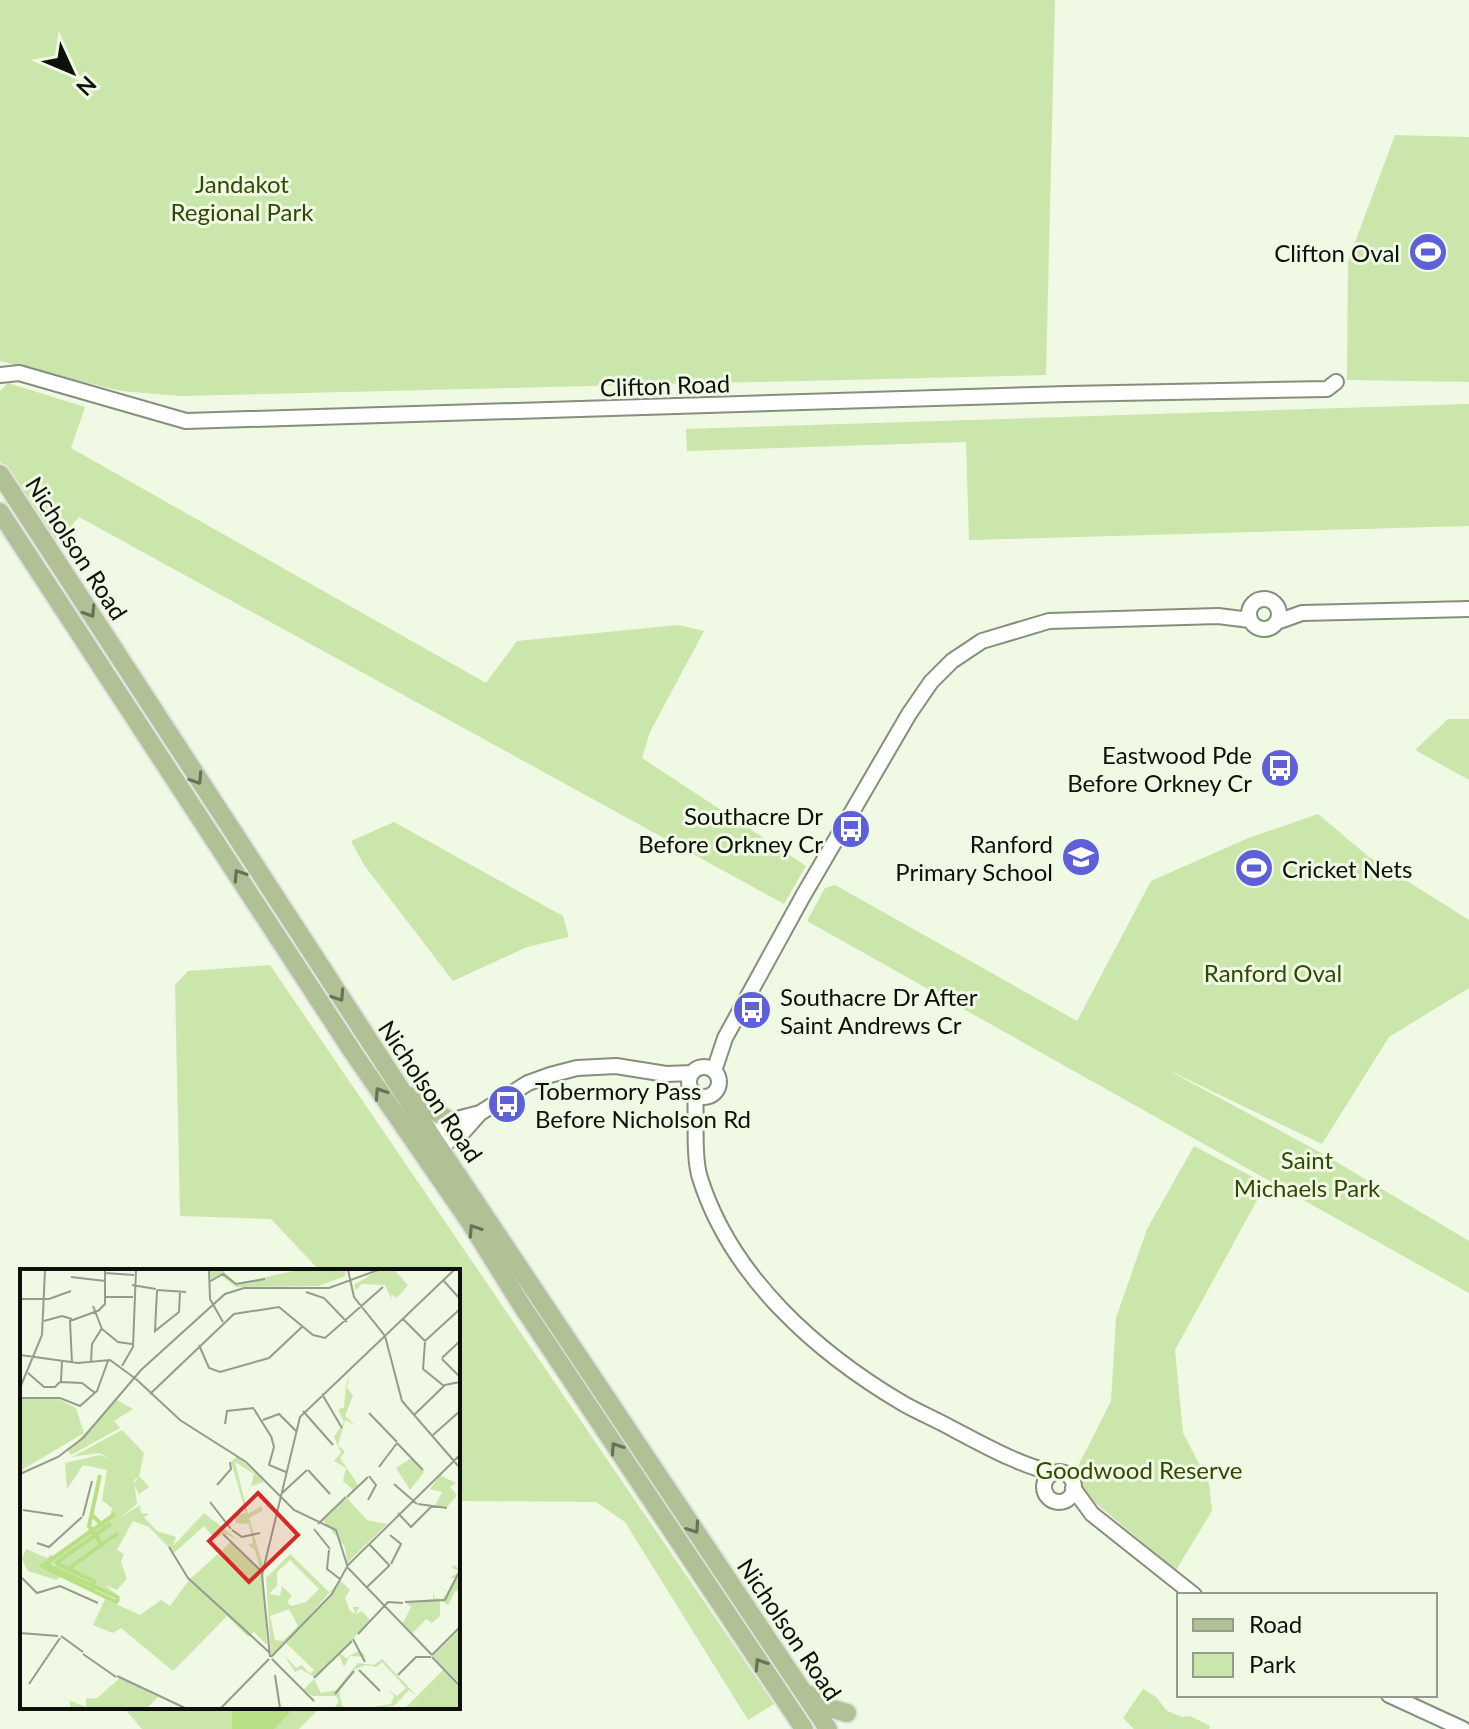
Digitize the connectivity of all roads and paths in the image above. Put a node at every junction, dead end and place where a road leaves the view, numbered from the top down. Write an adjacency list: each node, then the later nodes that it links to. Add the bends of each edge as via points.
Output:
1 (0, 375): 2 (street, Clifton Road, via 19,373 186,421 1327,389)
2 (1336, 382)
3 (0, 474): 12 (main road, Nicholson Road, one-way to 12)
4 (0, 512): 18 (main road, Nicholson Road, one-way to 4)
5 (1277, 605): 7 (street, via 1257,601); 8 (street); 9 (street)
6 (1469, 609): 8 (street)
7 (1250, 613): 9 (street, via 1256,627 1264,630); 10 (street, via 1049,621 982,641 952,661 909,714)
8 (1302, 613): 9 (street)
9 (1277, 622)
10 (703, 1070): 11 (street); 13 (street, via 689,1084); 14 (street, via 719,1084)
11 (666, 1074): 13 (street); 15 (street, via 616,1066 564,1070 528,1083)
12 (399, 1086): 16 (main road); 18 (main road, Nicholson Road)
13 (693, 1092): 14 (street); 17 (street)
14 (711, 1095): 17 (street)
15 (480, 1113): 16 (street); 18 (street, via 464,1131)
16 (452, 1122): 18 (street)
17 (698, 1123): 19 (street, via 699,1175 715,1216 761,1288 876,1386)
18 (428, 1146): 24 (main road, Nicholson Road, one-way to 24); 27 (main road, Nicholson Road, one-way to 18, via 522,1306)
19 (1048, 1480): 20 (street, via 1067,1475); 21 (street, via 1049,1499)
20 (1073, 1488): 21 (street); 22 (street)
21 (1062, 1502): 22 (street)
22 (1092, 1514): 23 (street)
23 (1191, 1593)
24 (801, 1688): 26 (main road); 28 (main road, Nicholson Road)
25 (1393, 1697): 29 (street)
26 (847, 1713)
27 (804, 1729)
28 (828, 1729)
29 (1463, 1729)

